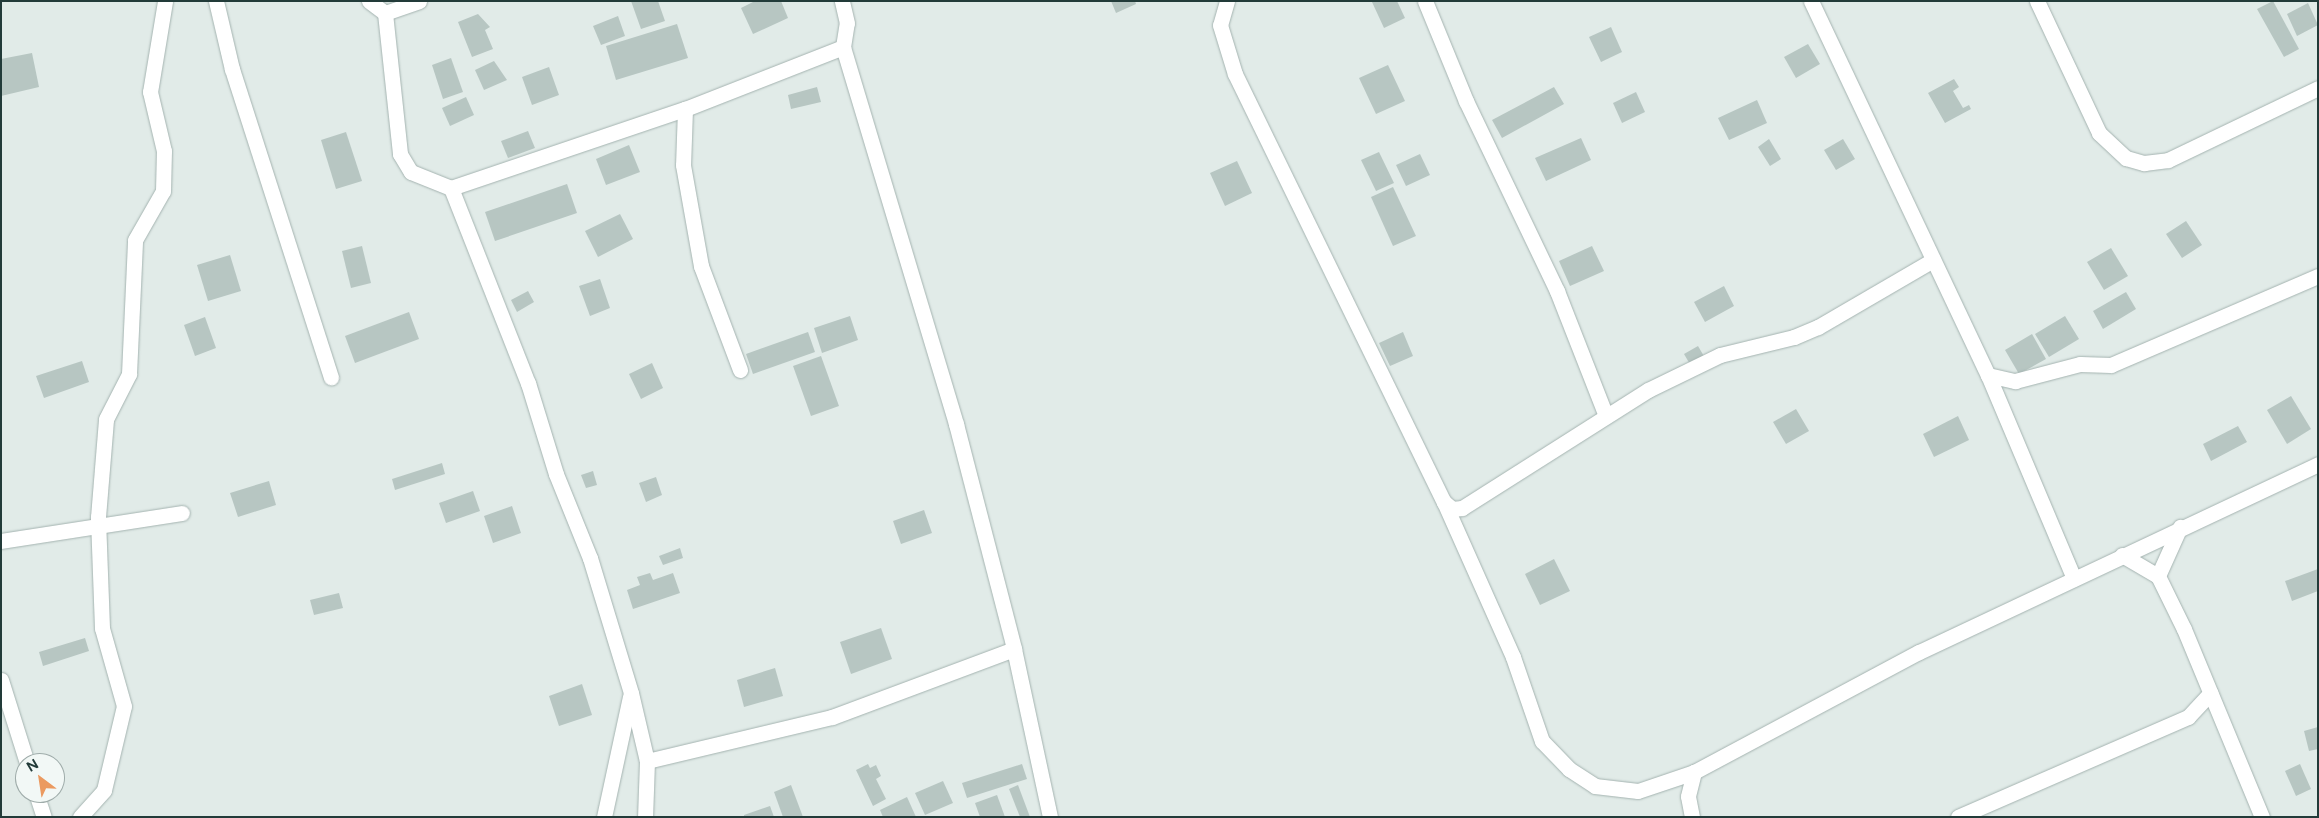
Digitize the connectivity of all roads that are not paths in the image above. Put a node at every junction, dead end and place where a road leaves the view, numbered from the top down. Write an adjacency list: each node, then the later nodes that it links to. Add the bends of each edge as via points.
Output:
1 (165, 1): 24 (street, via 150,92 164,150 163,191 135,240 129,374 106,419)
2 (216, 1): 19 (street, via 232,69)
3 (369, 1): 10 (street)
4 (419, 1): 10 (street)
5 (842, 1): 11 (street, via 847,23)
6 (1227, 1): 22 (street, via 1220,25 1235,74)
7 (1425, 1): 20 (street, via 1466,101 1557,291)
8 (1810, 1): 15 (street)
9 (2037, 1): 12 (street, via 2100,133 2126,158 2144,163 2168,160)
10 (385, 13): 14 (street, via 400,154 411,172)
11 (843, 47): 13 (street); 30 (street, via 956,424)
12 (2318, 88)
13 (685, 109): 14 (street); 17 (street, via 683,165 700,266)
14 (451, 188): 32 (street, via 542,421)
15 (1933, 260): 18 (street); 20 (street, via 1818,326 1794,337 1720,355)
16 (2318, 276): 18 (street, via 2111,365 2080,364 2015,381)
17 (740, 370)
18 (1988, 375): 29 (street)
19 (331, 377)
20 (1606, 416): 22 (street, via 1462,508 1452,509)
21 (2318, 464): 25 (street)
22 (1444, 502): 36 (street, via 1513,657 1542,741 1569,768 1595,786 1638,791)
23 (182, 513): 24 (street)
24 (98, 526): 26 (street); 39 (street, via 102,628 124,706 104,790)
25 (2180, 527): 27 (street); 28 (street)
26 (1, 541)
27 (2122, 555): 28 (street); 29 (street)
28 (2158, 576): 33 (street)
29 (2074, 579): 36 (street, via 1920,652)
30 (1014, 649): 35 (street, via 832,717); 42 (street)
31 (1, 680): 34 (street)
32 (631, 693): 35 (street); 40 (street)
33 (2210, 693): 44 (street, via 2188,717); 45 (street)
34 (24, 753)
35 (647, 761): 41 (street)
36 (1694, 772): 43 (street, via 1688,796)
37 (39, 803): 38 (street)
38 (44, 817)
39 (80, 817)
40 (604, 817)
41 (645, 817)
42 (1050, 817)
43 (1692, 817)
44 (1958, 817)
45 (2262, 817)

